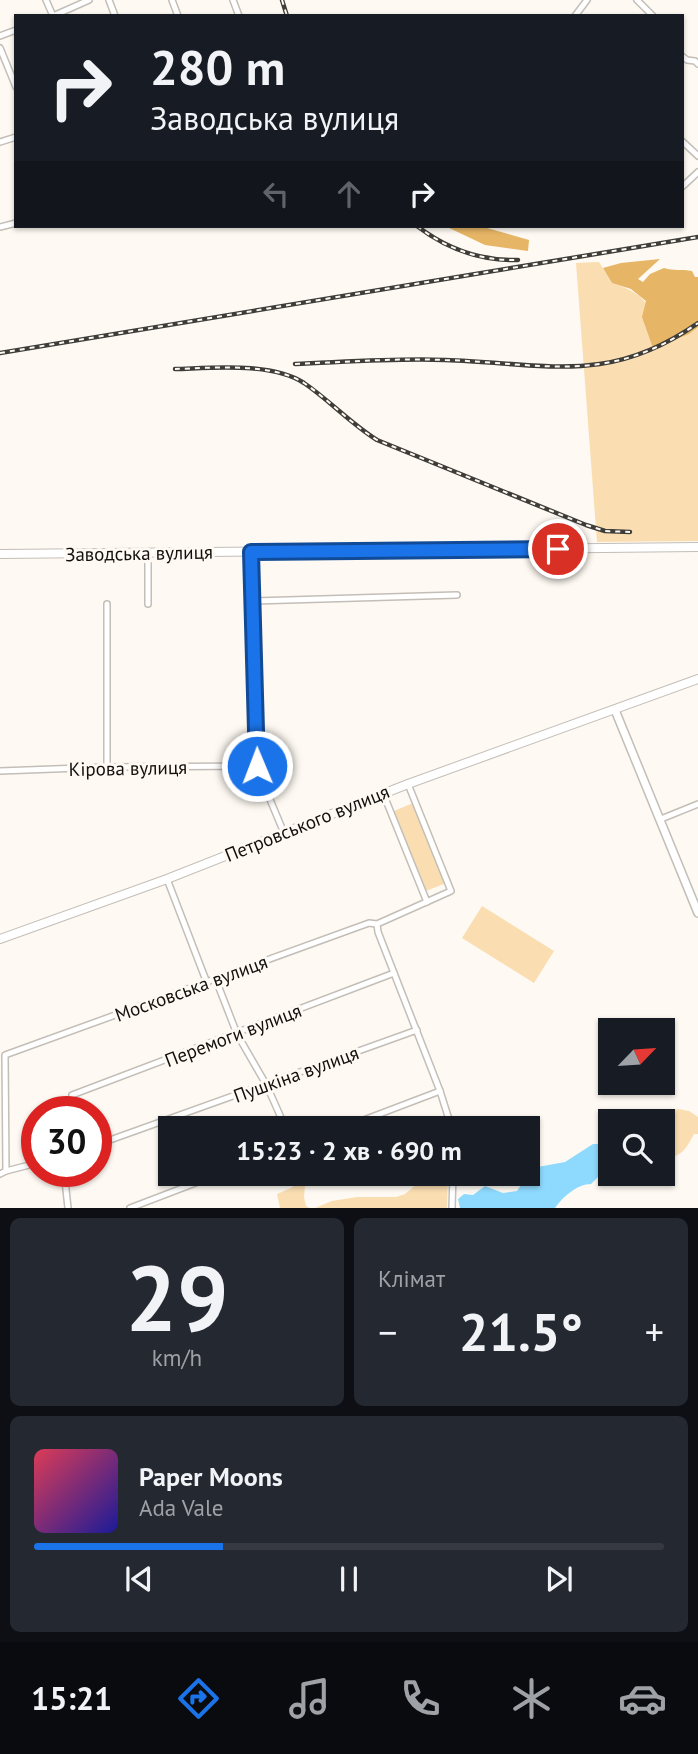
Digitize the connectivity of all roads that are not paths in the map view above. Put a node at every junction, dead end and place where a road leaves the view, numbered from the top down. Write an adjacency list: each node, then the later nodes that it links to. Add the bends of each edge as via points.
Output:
1 (89, 0): 3 (street)
2 (637, 0): 4 (street)
3 (58, 14)
4 (651, 14)
5 (0, 48): 6 (street)
6 (14, 82)
7 (684, 143): 8 (street)
8 (698, 156)
9 (698, 172): 10 (street)
10 (684, 185)
11 (0, 218): 12 (street)
12 (2, 227)
13 (698, 547): 14 (main road, Заводська вулиця)
14 (251, 552): 15 (main road, Заводська вулиця); 18 (street)
15 (148, 553): 16 (main road, Заводська вулиця); 20 (street)
16 (0, 554)
17 (457, 594): 18 (street)
18 (252, 601): 23 (street)
19 (107, 604): 24 (street)
20 (148, 604)
21 (698, 679): 22 (main road, Петровського вулиця)
22 (615, 710): 26 (main road, Петровського вулиця); 29 (street)
23 (257, 766): 24 (street, Кірова вулиця); 30 (street)
24 (107, 767): 25 (street, Кірова вулиця)
25 (0, 771)
26 (408, 784): 27 (main road, Петровського вулиця); 32 (street, Московська вулиця, via 451,891)
27 (383, 793): 30 (main road, Петровського вулиця); 32 (street)
28 (698, 804): 29 (street)
29 (661, 819): 33 (street)
30 (284, 833): 31 (main road, Петровського вулиця)
31 (167, 879): 35 (main road, Петровського вулиця); 38 (street)
32 (427, 902): 34 (street, Московська вулиця)
33 (698, 913)
34 (377, 924): 36 (street); 37 (street, Московська вулиця, via 369,923)
35 (0, 939)
36 (394, 973): 39 (street); 40 (street, Перемоги вулиця)
37 (216, 980): 38 (street, Московська вулиця); 40 (street)
38 (207, 983): 49 (street, Московська вулиця, via 5,1055)
39 (417, 1030): 41 (street, Пушкіна вулиця); 42 (street)
40 (237, 1034): 41 (street); 43 (street, Перемоги вулиця)
41 (267, 1086): 44 (street); 47 (street, Пушкіна вулиця)
42 (440, 1091): 45 (street); 46 (street)
43 (72, 1095)
44 (280, 1116)
45 (374, 1116)
46 (448, 1116)
47 (112, 1139)
48 (21, 1167): 49 (street)
49 (3, 1172)
50 (188, 1186): 54 (street)
51 (453, 1186): 55 (street)
52 (67, 1187): 53 (street)
53 (68, 1208)
54 (130, 1208)
55 (452, 1208)

